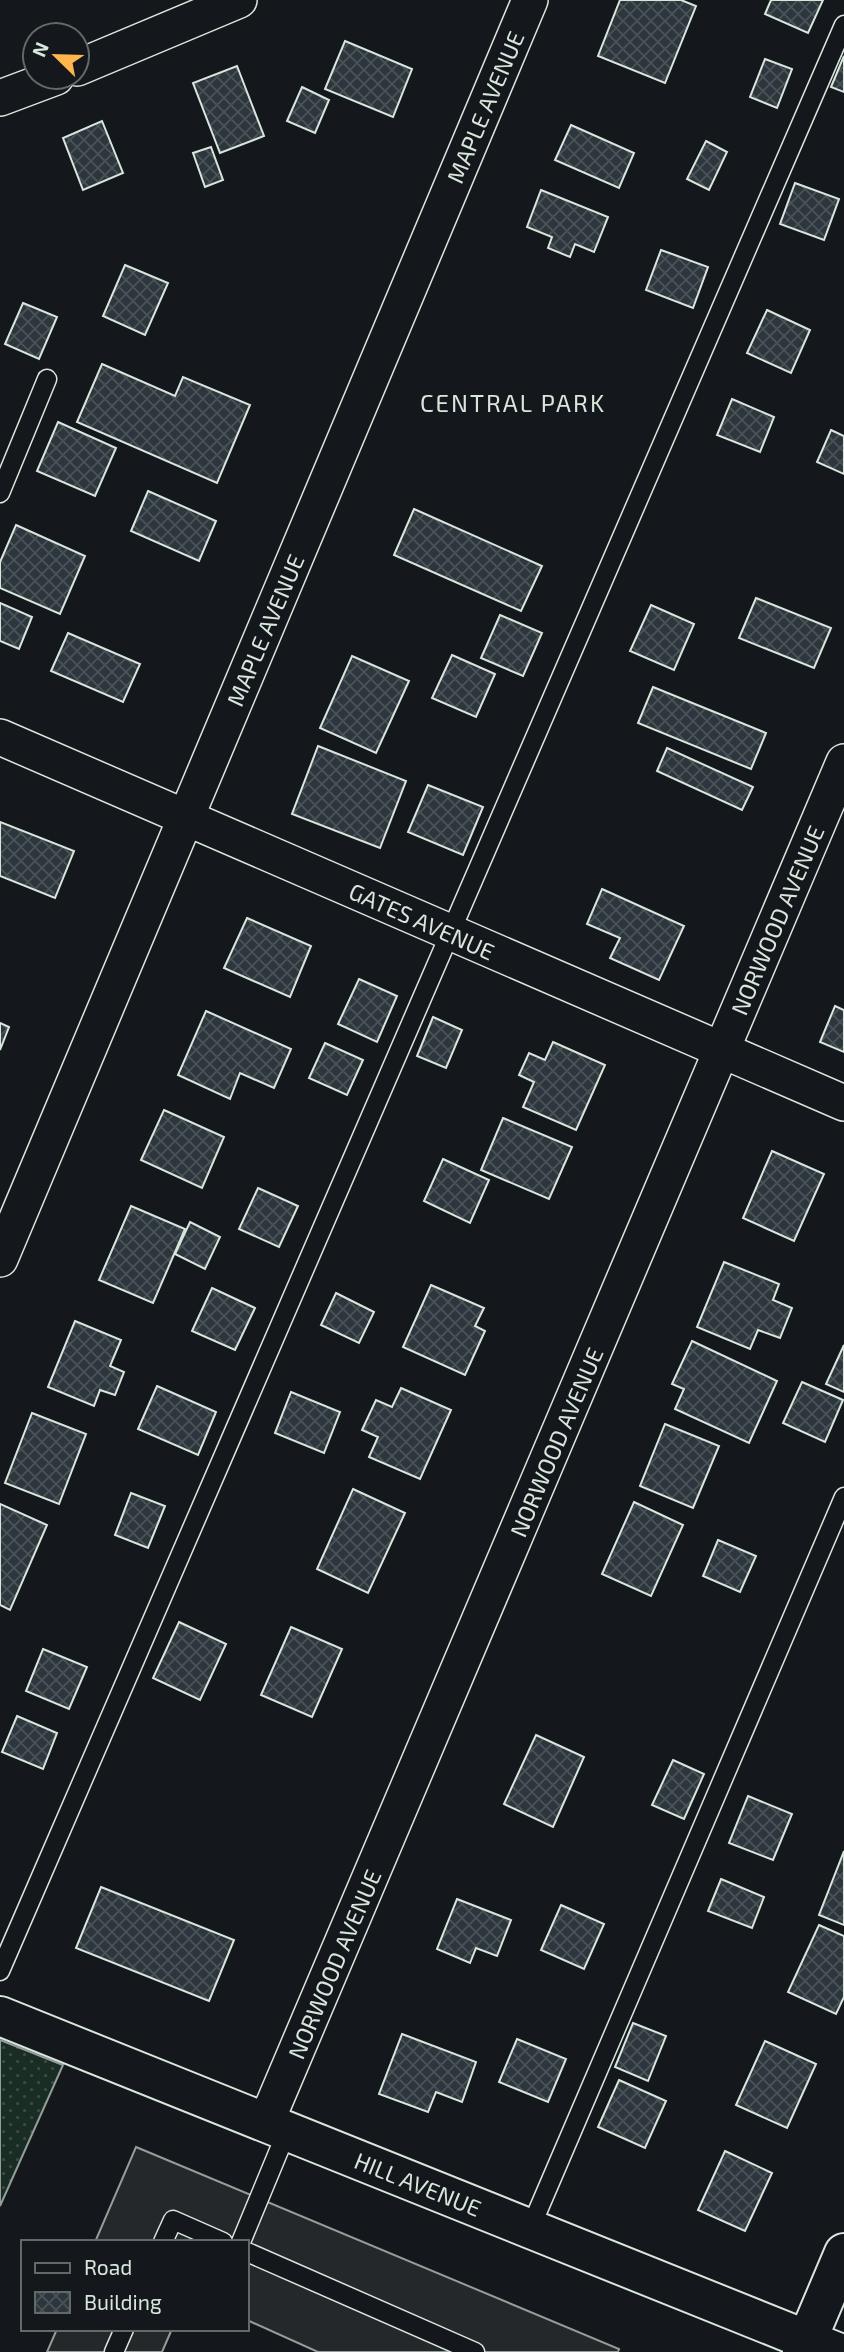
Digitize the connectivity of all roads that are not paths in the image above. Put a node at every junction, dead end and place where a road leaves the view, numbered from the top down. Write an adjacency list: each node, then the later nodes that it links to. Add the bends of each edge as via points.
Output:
1 (239, 0): 4 (street)
2 (530, 0): 11 (street, MAPLE AVENUE)
3 (844, 25): 12 (lane)
4 (91, 62)
5 (21, 90): 6 (street)
6 (0, 98)
7 (47, 379): 8 (lane)
8 (0, 493)
9 (0, 737): 11 (street, GATES AVENUE)
10 (844, 762): 13 (street, NORWOOD AVENUE)
11 (186, 818): 12 (street, GATES AVENUE); 15 (street, MAPLE AVENUE)
12 (452, 934): 13 (street, GATES AVENUE); 17 (lane)
13 (722, 1051): 14 (street, GATES AVENUE); 19 (street, NORWOOD AVENUE)
14 (844, 1103)
15 (0, 1259)
16 (844, 1497): 20 (lane)
17 (0, 1971)
18 (0, 2016): 19 (street, HILL AVENUE)
19 (276, 2127): 20 (street, HILL AVENUE); 23 (lane)
20 (530, 2229): 27 (street, HILL AVENUE)
21 (164, 2240): 22 (lane, via 173,2220)
22 (218, 2240)
23 (242, 2240)
24 (248, 2252): 29 (lane)
25 (844, 2253): 27 (street)
26 (123, 2331): 28 (lane)
27 (815, 2348)
28 (114, 2352)
29 (475, 2352)

